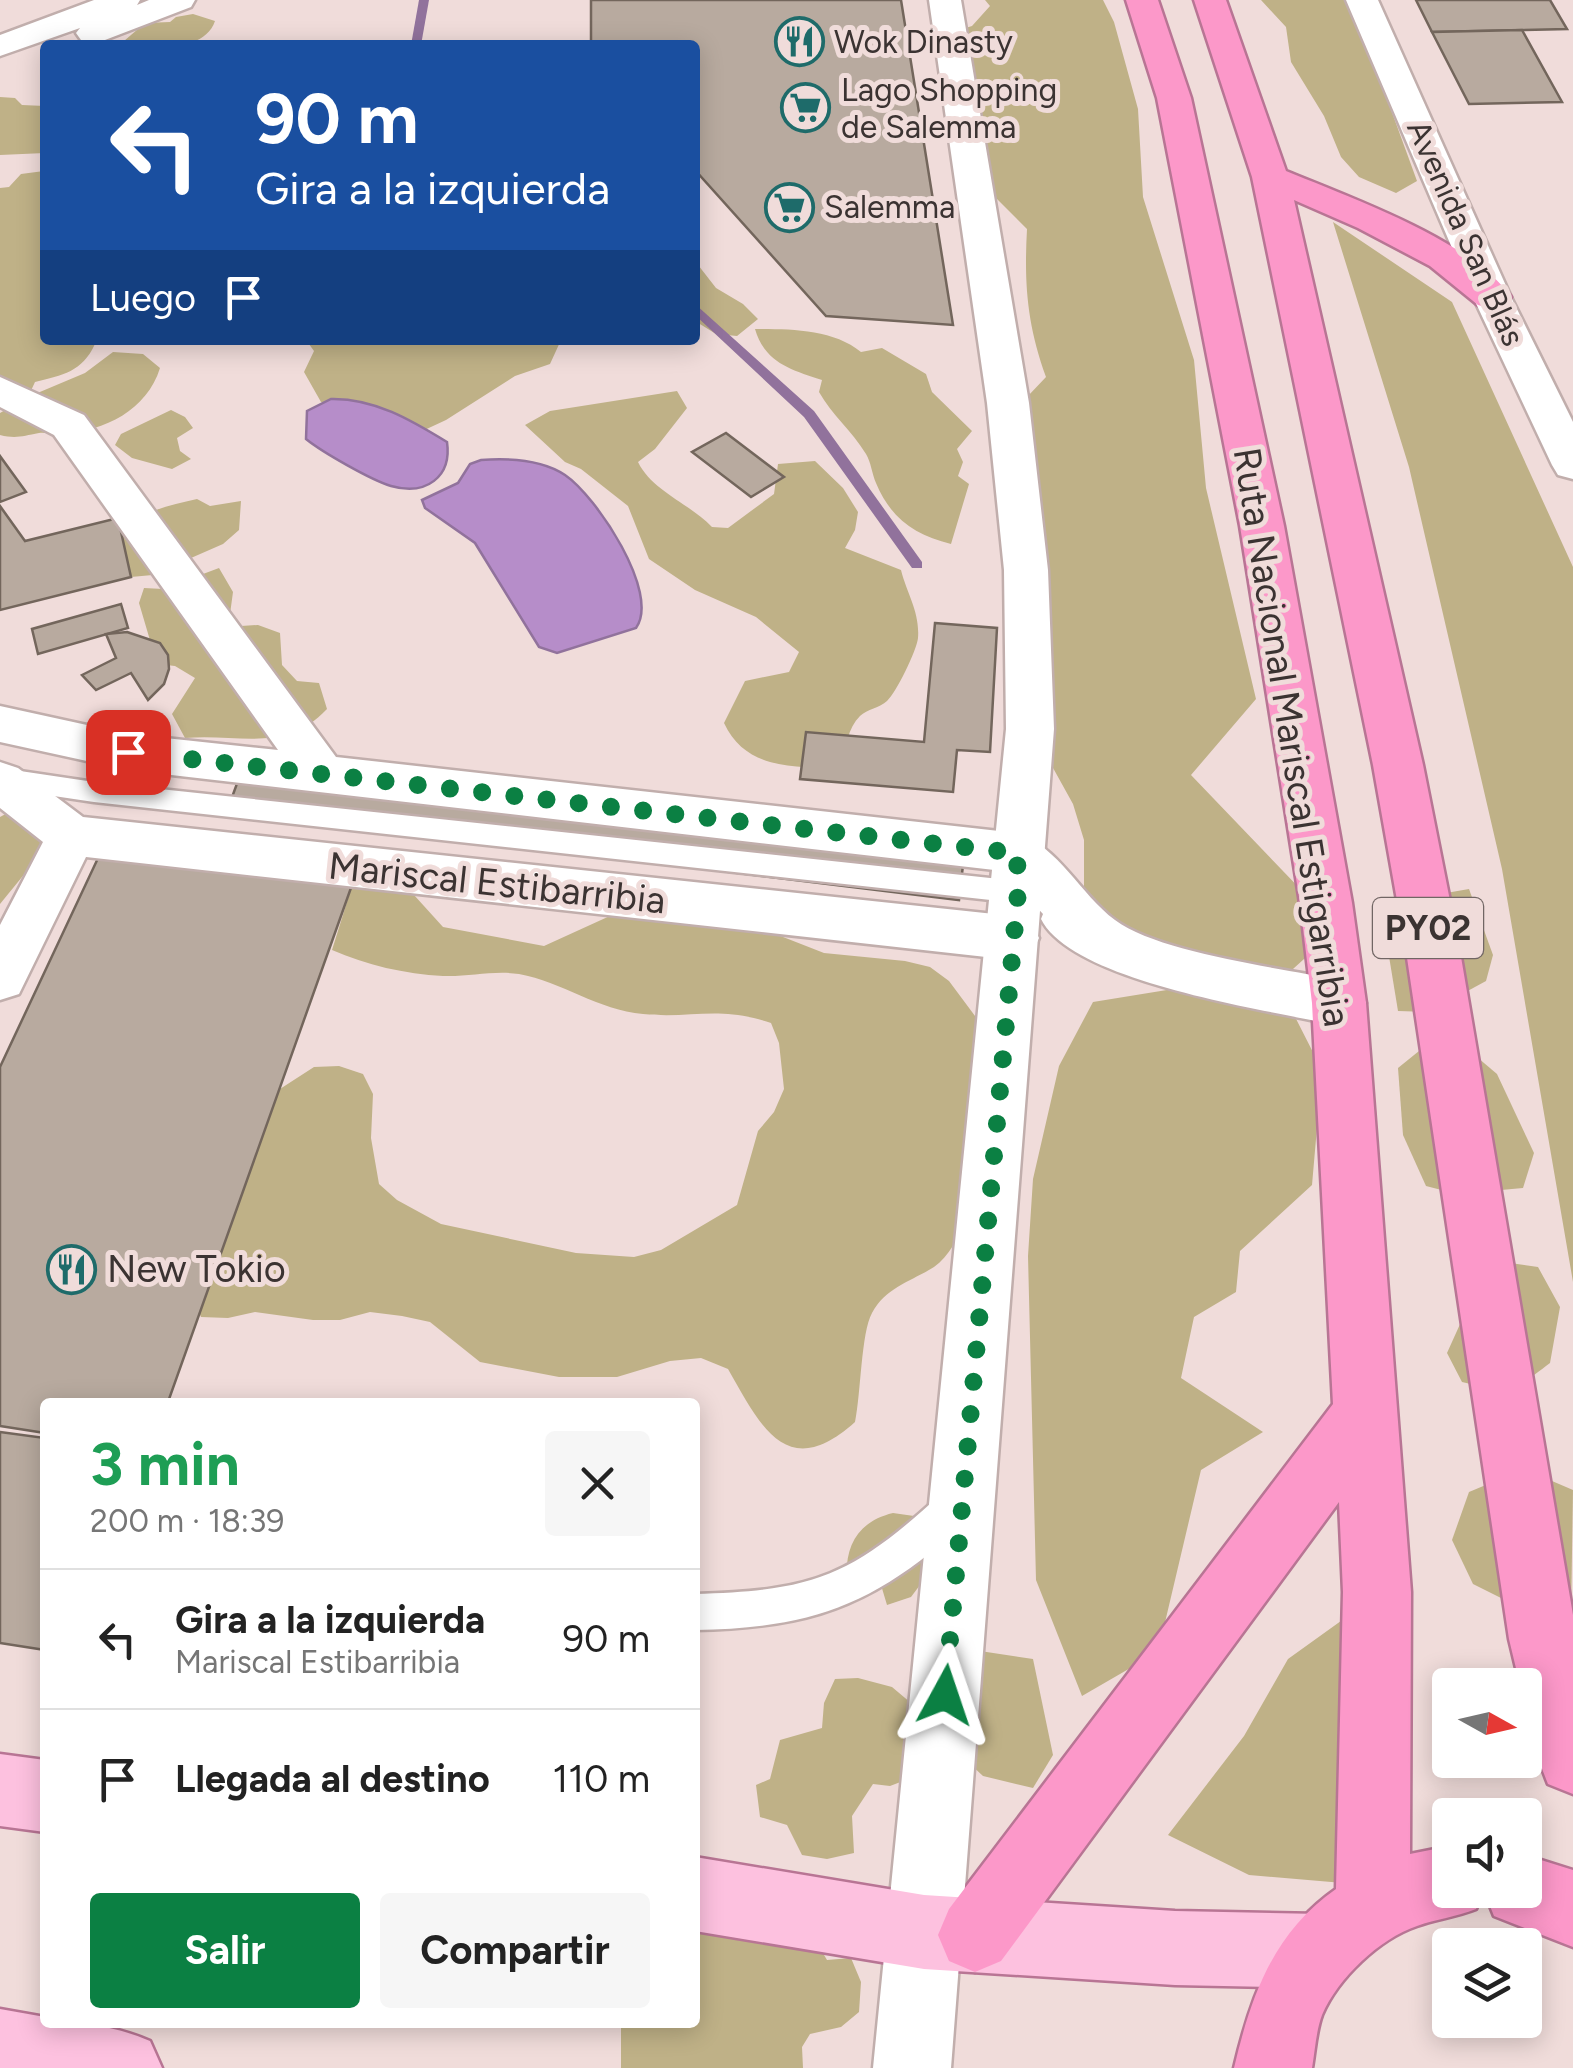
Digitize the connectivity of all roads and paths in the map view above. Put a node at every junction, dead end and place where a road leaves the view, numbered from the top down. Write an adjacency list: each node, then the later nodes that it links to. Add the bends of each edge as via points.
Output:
1 (124, 0): 8 (street)
2 (179, 0): 7 (street)
3 (945, 0): 19 (street, via 1008,403 1026,570 1030,728)
4 (1142, 0): 21 (highway, Ruta Nacional Mariscal Estigarribia / PY02, via 1178,117 1262,526)
5 (1210, 0): 11 (highway, PY02)
6 (1362, 0): 12 (street, Avenida San Blás)
7 (75, 40)
8 (0, 46)
9 (40, 54): 10 (street)
10 (0, 69)
11 (1270, 177): 12 (highway, via 1444,258); 25 (highway, PY02, via 1398,766 1544,1638)
12 (1492, 297): 14 (street, Avenida San Blás)
13 (0, 390): 16 (street, via 69,425)
14 (1573, 465)
15 (7, 741): 16 (street)
16 (320, 772): 19 (street)
17 (0, 779): 18 (street, Mariscal Estibarribia); 19 (lane, Mariscal Estibarribia)
18 (71, 836): 19 (street, Mariscal Estibarribia); 20 (street)
19 (1016, 894): 21 (street, via 1142,960); 23 (street)
20 (0, 978)
21 (1339, 1003): 22 (highway, Ruta Nacional Mariscal Estigarribia / PY02)
22 (1366, 1412): 32 (highway, Ruta Nacional Mariscal Estigarribia / PY02, via 1377,1592); 33 (highway)
23 (963, 1498): 24 (lane, via 914,1545 828,1596 749,1611); 33 (street)
24 (700, 1612)
25 (1573, 1759)
26 (0, 1790): 27 (main road)
27 (40, 1795)
28 (1432, 1884): 32 (highway)
29 (700, 1895): 33 (main road)
30 (1542, 1896): 31 (highway)
31 (1573, 1910)
32 (1346, 1927): 33 (main road, via 1176,1948); 37 (highway, PY02, via 1284,2012)
33 (949, 1933): 36 (street)
34 (0, 2048): 35 (main road)
35 (123, 2068)
36 (912, 2068)
37 (1273, 2068)

